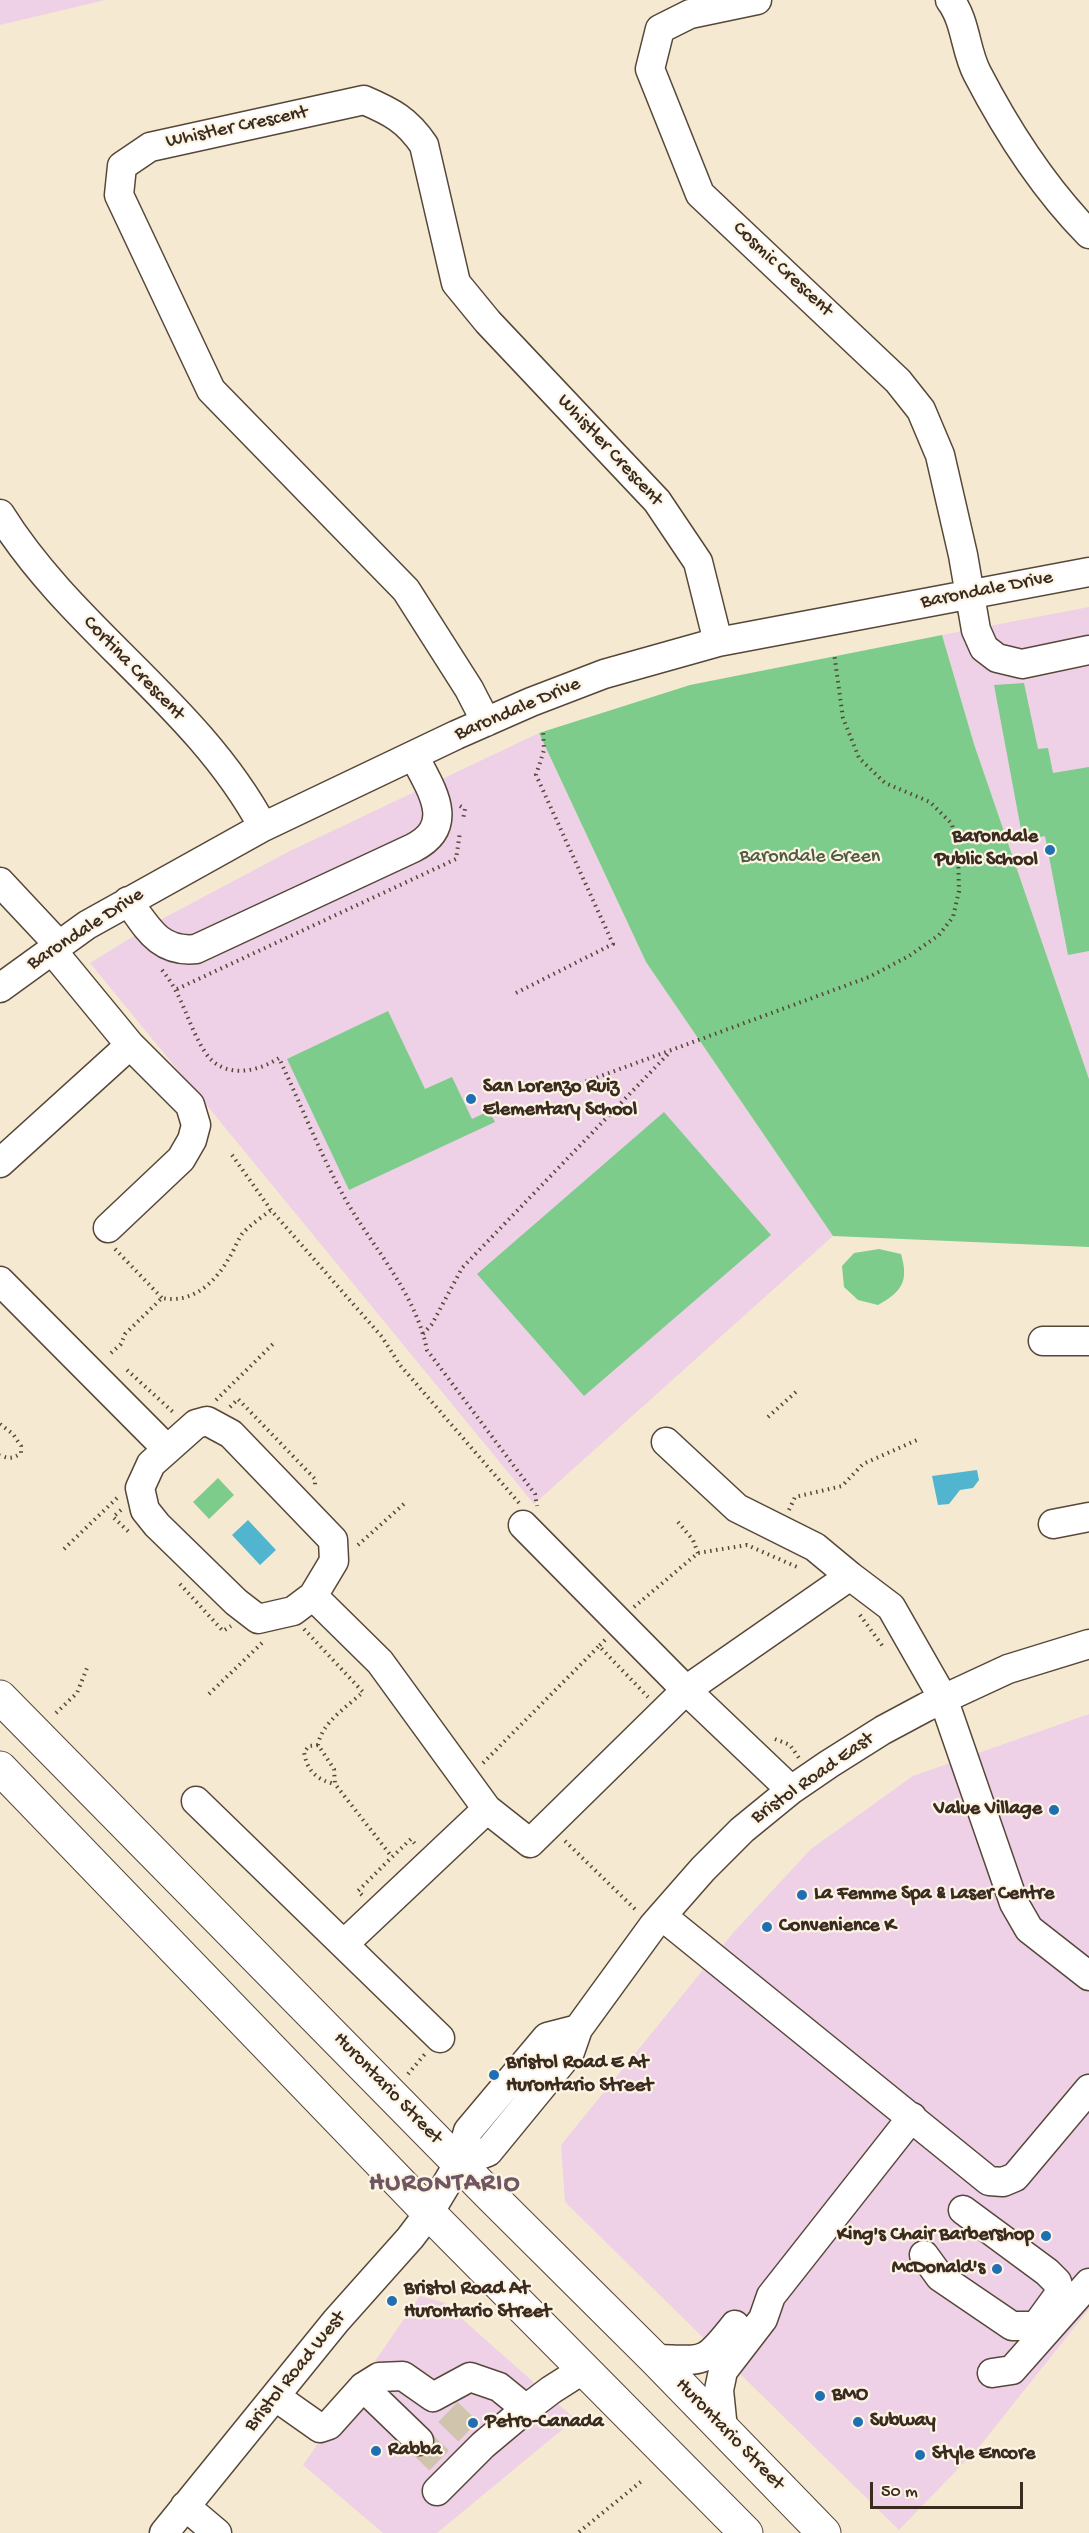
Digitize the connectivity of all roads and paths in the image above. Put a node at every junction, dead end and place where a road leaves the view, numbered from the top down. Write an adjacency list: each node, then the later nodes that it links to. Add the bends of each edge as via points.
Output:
1 (757, 0): 6 (street, Cosmic Crescent, via 690,14 660,29 650,69 700,194 898,381 921,410 940,455)
2 (950, 0): 3 (street, via 957,9 976,70 1029,163)
3 (1089, 234)
4 (0, 514): 13 (street, Cortina Crescent, via 64,597 178,714 246,794)
5 (1089, 572): 6 (street, Barondale Drive)
6 (969, 596): 7 (street, Barondale Drive); 8 (street, Cosmic Crescent, via 979,640 997,658 1022,664)
7 (718, 642): 10 (street, Barondale Drive, via 604,674); 10 (street, Whistler Crescent, via 698,562 657,501 456,282 424,144 411,126 364,100 150,147 122,166 119,195 211,390 406,590)
8 (1089, 650)
9 (834, 653): 21 (path, via 843,718 858,758 885,783 930,802 952,824 958,853 958,891 953,916 939,935 869,977)
10 (486, 722): 12 (street, Barondale Drive)
11 (543, 730): 19 (path, via 544,750 536,776 613,944)
12 (414, 756): 13 (street, Barondale Drive); 15 (street, via 435,798 438,813 433,831 422,843 196,949 158,941)
13 (263, 827): 15 (street, Barondale Drive)
14 (0, 882): 16 (street)
15 (128, 901): 16 (street, Barondale Drive)
16 (55, 946): 17 (street, Barondale Drive); 20 (street)
17 (0, 988)
18 (177, 989): 29 (path, via 205,1053 217,1064 249,1072 265,1068 279,1058 343,1195 411,1303)
19 (516, 993)
20 (130, 1045): 24 (street); 26 (street, via 190,1105 196,1125 181,1159)
21 (672, 1050): 22 (path); 29 (path, via 462,1268)
22 (563, 1090)
23 (232, 1155): 25 (path)
24 (0, 1163)
25 (271, 1210): 28 (path, via 243,1233 218,1275 203,1289 189,1297); 46 (path, via 381,1337)
26 (111, 1226): 28 (path, via 120,1231 109,1242)
27 (0, 1281): 40 (street)
28 (162, 1298): 33 (path)
29 (423, 1334): 46 (path, via 427,1350 535,1494 537,1509)
30 (1043, 1341): 31 (street)
31 (1089, 1341)
32 (273, 1344): 35 (path)
33 (111, 1353)
34 (798, 1390): 36 (path)
35 (209, 1407)
36 (768, 1417)
37 (0, 1424): 41 (path, via 13,1434 21,1453 14,1458)
38 (917, 1440): 44 (path, via 864,1464 842,1486 795,1497)
39 (666, 1442): 53 (street, via 737,1508 815,1547)
40 (167, 1449): 54 (street, via 196,1424 207,1421 231,1434 333,1540 334,1562); 54 (street, via 151,1464 140,1488 145,1510 193,1562 258,1619 293,1611)
41 (0, 1455)
42 (124, 1491): 49 (path)
43 (405, 1503): 50 (path)
44 (785, 1516)
45 (1089, 1517): 48 (street)
46 (527, 1521): 62 (street)
47 (678, 1522): 51 (path)
48 (1053, 1524)
49 (64, 1550)
50 (351, 1552)
51 (698, 1553): 52 (path, via 747,1545); 55 (path)
52 (805, 1571)
53 (850, 1576): 62 (street); 65 (street, via 891,1606)
54 (313, 1596): 70 (street, via 380,1662)
55 (627, 1613)
56 (301, 1627): 68 (path, via 363,1692 323,1729)
57 (610, 1635): 60 (path)
58 (270, 1636): 63 (path)
59 (1089, 1644): 65 (street, Bristol Road East, via 1008,1669)
60 (599, 1646): 66 (path); 70 (path)
61 (87, 1668): 67 (path, via 77,1693)
62 (686, 1690): 66 (street); 72 (street)
63 (209, 1694)
64 (0, 1697): 83 (main road, Hurontario Street)
65 (943, 1698): 72 (street, Bristol Road East, via 883,1730); 79 (street, via 1014,1903 1029,1929)
66 (664, 1712): 75 (street)
67 (56, 1713)
68 (318, 1745): 71 (path, via 334,1769); 71 (path, via 309,1746 304,1752 306,1762 318,1778)
69 (0, 1768): 85 (main road)
70 (466, 1781): 74 (street)
71 (335, 1784): 76 (path, via 392,1857 411,1839)
72 (791, 1790): 77 (street, Bristol Road East, via 742,1830)
73 (196, 1801): 78 (street)
74 (487, 1809): 75 (street, via 530,1843); 76 (street)
75 (549, 1824): 77 (path)
76 (432, 1861): 78 (street)
77 (658, 1921): 82 (street); 83 (street, Bristol Road East, via 578,2029 547,2037 468,2131)
78 (344, 1944): 80 (street)
79 (1089, 1976)
80 (440, 2038)
81 (1089, 2089): 82 (street, via 1017,2174 1003,2182 989,2181)
82 (912, 2117): 88 (street)
83 (459, 2163): 85 (street, Bristol Road West); 89 (main road, Hurontario Street)
84 (963, 2211): 86 (street, via 1057,2282 1060,2294 1036,2326 1012,2326 940,2277)
85 (429, 2213): 90 (main road); 93 (street, Bristol Road West)
86 (924, 2255)
87 (1089, 2283): 91 (street, via 1012,2370)
88 (771, 2296): 89 (street, via 748,2308 709,2356 693,2361); 96 (street, via 763,2319 723,2371 719,2390)
89 (655, 2359): 96 (main road, Hurontario Street)
90 (584, 2369): 94 (street); 103 (main road)
91 (992, 2373)
92 (371, 2382): 93 (street, via 329,2425 320,2428); 95 (street); 95 (street, via 403,2376)
93 (276, 2397): 99 (street, Bristol Road West)
94 (526, 2409): 95 (street, via 499,2387 470,2377); 97 (street)
95 (439, 2412)
96 (723, 2429): 104 (main road, Hurontario Street)
97 (467, 2456)
98 (643, 2480): 100 (path)
99 (185, 2506): 101 (street, Bristol Road West); 102 (street)
100 (579, 2532)
101 (164, 2533)
102 (217, 2533)
103 (746, 2533)
104 (824, 2533)

